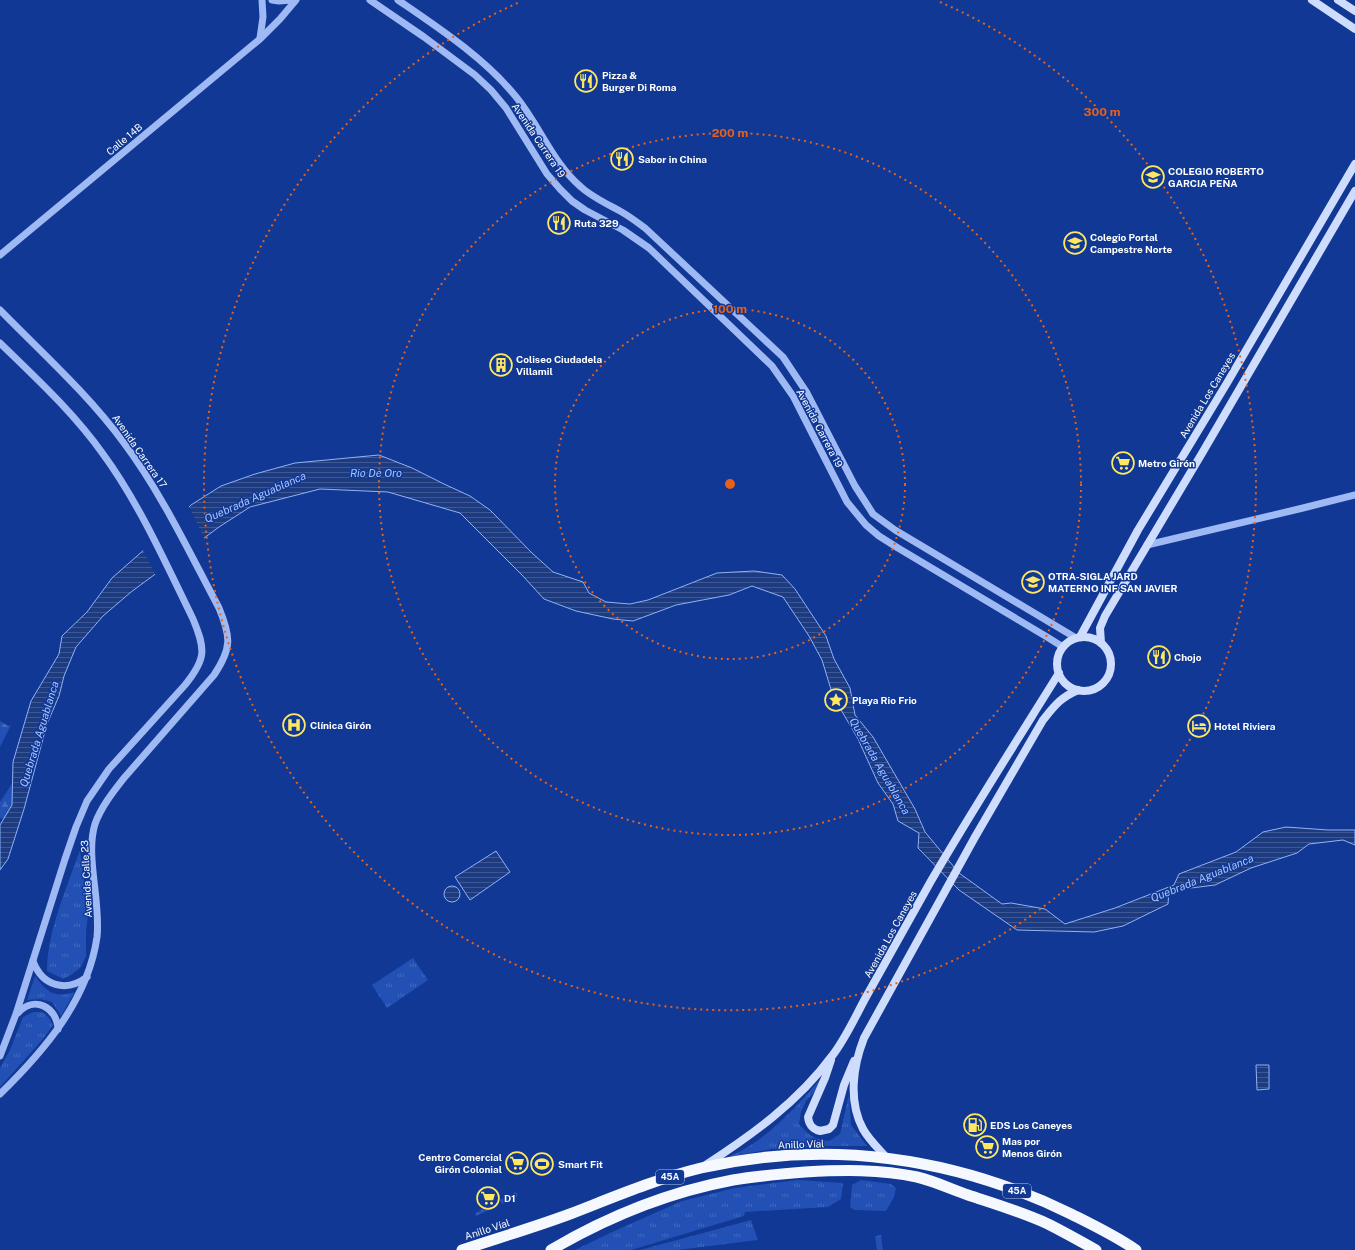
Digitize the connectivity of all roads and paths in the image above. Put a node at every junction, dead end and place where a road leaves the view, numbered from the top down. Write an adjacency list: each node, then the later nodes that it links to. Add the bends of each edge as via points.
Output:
1 (262, 0): 11 (street)
2 (272, 0): 3 (street)
3 (292, 0)
4 (296, 0): 11 (street, Calle 14B)
5 (370, 0): 22 (street, Avenida Carrera 19, via 475,75 506,108 547,174 572,201 649,248 772,366 793,396 847,502 866,525 898,548)
6 (398, 0): 20 (street, Avenida Carrera 19, via 460,45 504,82 565,170 582,188 645,228 783,357 807,393 855,486 874,514 895,530)
7 (1312, 0): 10 (main road)
8 (1338, 0): 9 (main road)
9 (1355, 11)
10 (1355, 29)
11 (260, 39): 14 (street, Calle 14B)
12 (1355, 164): 20 (main road, Avenida Los Caneyes, via 1138,530)
13 (1355, 191): 18 (main road)
14 (0, 255)
15 (0, 310): 19 (street, Avenida Carrera 17, via 84,395 139,464 163,502)
16 (0, 343): 25 (street, Avenida Calle 23, via 88,434 115,471 194,619 203,649 202,659 196,671 109,768 87,801 65,859)
17 (1355, 495): 18 (street)
18 (1147, 545): 21 (main road, via 1105,616 1100,628)
19 (219, 608): 26 (street, Avenida Calle 23, via 228,639 223,662 111,794 95,826 93,863 98,913 97,936)
20 (1078, 638): 21 (main road, via 1091,638); 22 (main road)
21 (1101, 643): 24 (main road, via 1111,663 1107,677 1090,690)
22 (1063, 647): 23 (main road, via 1058,655)
23 (1059, 673): 24 (main road, via 1066,684); 30 (main road, Avenida Los Caneyes, via 932,881)
24 (1078, 690): 29 (main road, via 1064,696 1043,720 975,837)
25 (33, 961): 26 (street, via 40,974 59,986 74,985); 27 (street, Avenida Calle 23)
26 (87, 977): 28 (street, Avenida Calle 23)
27 (16, 1014): 28 (street, via 31,1005 43,1006 53,1012); 31 (street, Avenida Calle 23)
28 (58, 1029): 32 (street, Avenida Calle 23)
29 (859, 1050): 30 (main road, via 844,1085 833,1125 820,1131 812,1127 808,1117); 33 (main road, via 853,1086 857,1113 866,1134)
30 (833, 1055): 34 (main road, Avenida Los Caneyes, via 786,1107 735,1146)
31 (0, 1056)
32 (0, 1094)
33 (887, 1158): 34 (highway, Anillo Víal / 45A, via 842,1155 778,1156); 40 (highway, Anillo Víal / 45A, via 931,1165 1025,1194 1102,1229)
34 (700, 1168): 35 (highway, Anillo Víal / 45A, via 631,1189)
35 (505, 1236): 36 (highway, Anillo Víal / 45A); 37 (highway)
36 (462, 1250)
37 (479, 1250)
38 (551, 1250): 39 (highway, 45A, via 623,1213 694,1188 780,1174 849,1171 875,1171 934,1182 1047,1224)
39 (1096, 1250)
40 (1136, 1250)

